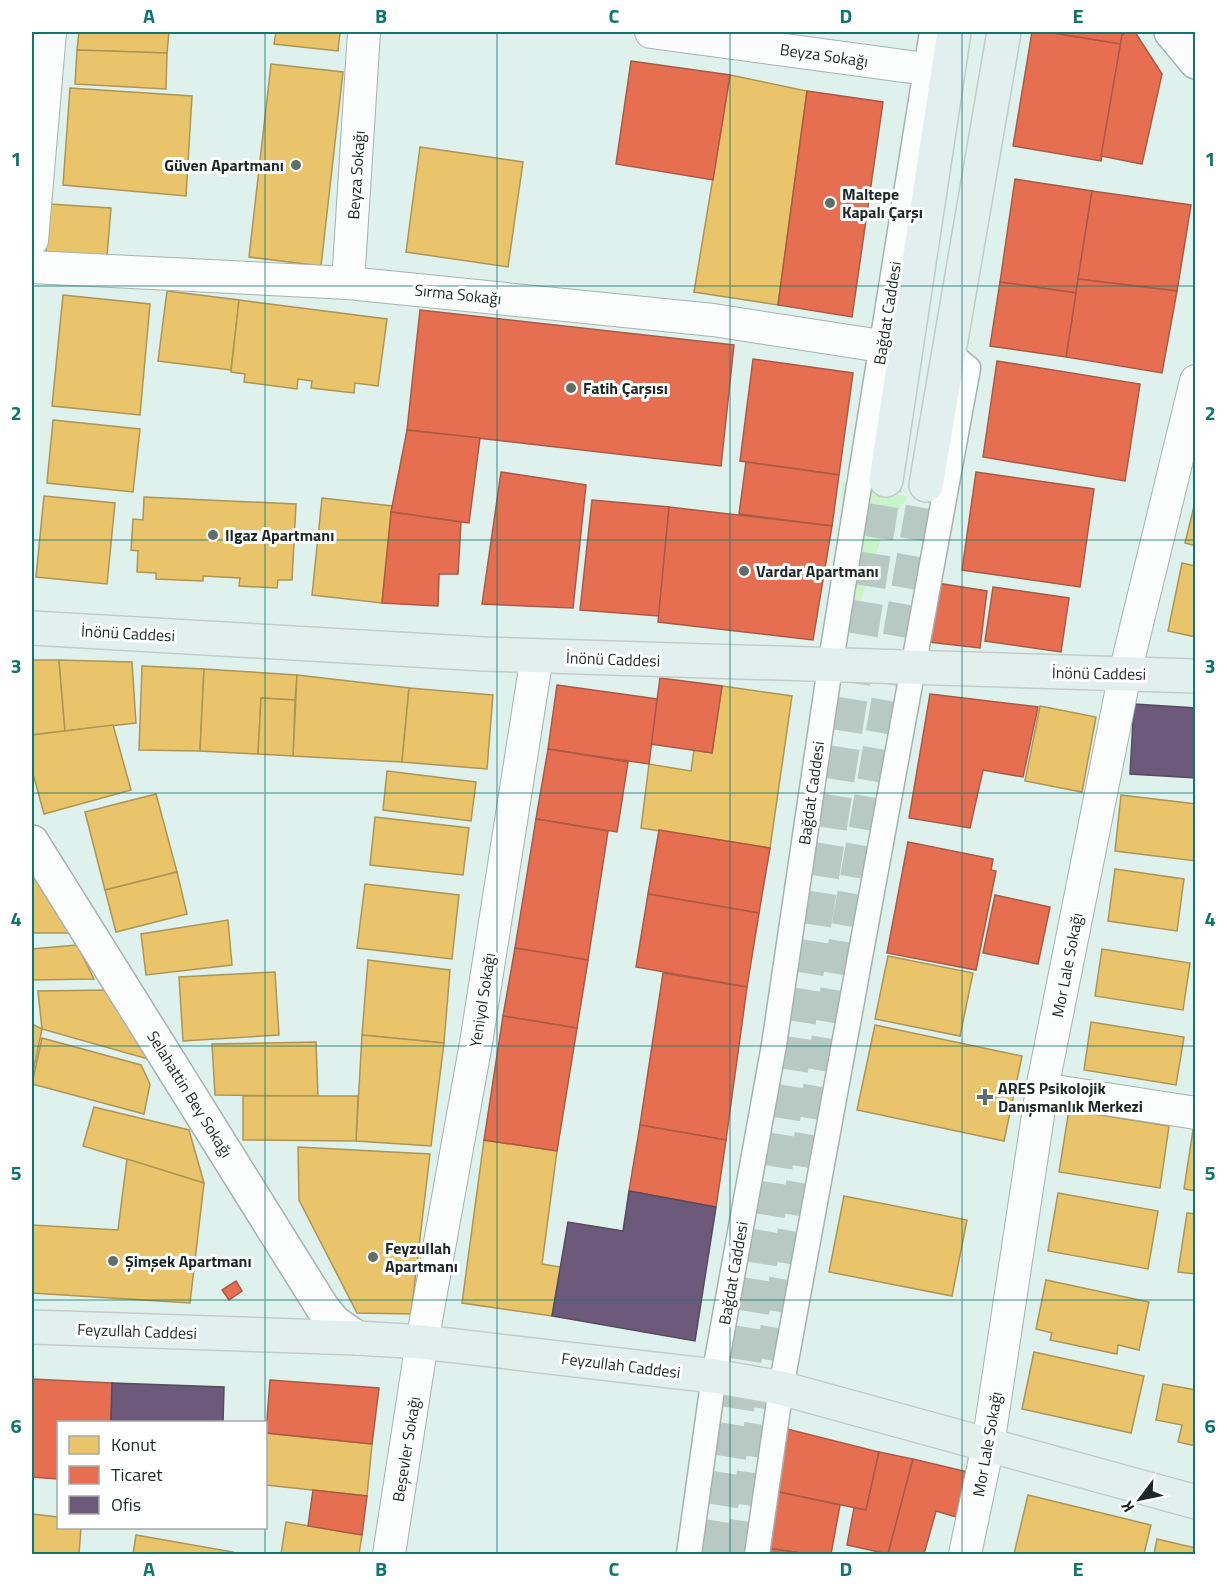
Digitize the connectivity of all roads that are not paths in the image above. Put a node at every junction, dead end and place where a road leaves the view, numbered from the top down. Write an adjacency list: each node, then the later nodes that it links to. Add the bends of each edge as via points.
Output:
1 (50, 32): 10 (street)
2 (364, 32): 12 (street, Beyza Sokağı)
3 (651, 32): 9 (street, Beyza Sokağı)
4 (932, 32): 9 (street, Bağdat Caddesi)
5 (954, 32): 16 (main road, Bağdat Caddesi)
6 (1004, 32): 14 (main road)
7 (1171, 32): 8 (main road)
8 (1196, 62)
9 (926, 69): 13 (street, Bağdat Caddesi)
10 (32, 240)
11 (32, 267): 12 (street, Sırma Sokağı)
12 (348, 282): 13 (street, Sırma Sokağı, via 713,320)
13 (881, 346): 20 (street, Bağdat Caddesi)
14 (948, 352): 17 (main road); 21 (street, via 968,368)
15 (1196, 381): 22 (street, Mor Lale Sokağı)
16 (886, 480)
17 (926, 485)
18 (32, 628): 19 (main road, İnönü Caddesi)
19 (537, 656): 20 (main road, İnönü Caddesi); 29 (street, Yeniyol Sokağı, via 476,1043)
20 (830, 667): 21 (main road, İnönü Caddesi); 30 (street, Bağdat Caddesi, via 774,1045)
21 (914, 669): 22 (main road, İnönü Caddesi); 31 (street)
22 (1125, 673): 23 (main road, İnönü Caddesi); 25 (street, Mor Lale Sokağı)
23 (1196, 676)
24 (32, 842): 28 (main road, Selahattin Bey Sokağı, via 322,1307 334,1322)
25 (1042, 1089): 26 (street); 32 (street, Mor Lale Sokağı)
26 (1196, 1113)
27 (32, 1328): 28 (main road, Feyzullah Caddesi)
28 (357, 1338): 29 (main road, Feyzullah Caddesi)
29 (422, 1342): 30 (main road, Feyzullah Caddesi); 34 (street, Beşevler Sokağı)
30 (714, 1376): 31 (main road, Feyzullah Caddesi); 35 (street, Bağdat Caddesi)
31 (781, 1388): 32 (main road, Feyzullah Caddesi); 36 (street)
32 (988, 1444): 33 (main road, Feyzullah Caddesi); 37 (street, Mor Lale Sokağı)
33 (1196, 1502)
34 (389, 1554)
35 (689, 1554)
36 (757, 1554)
37 (965, 1554)

